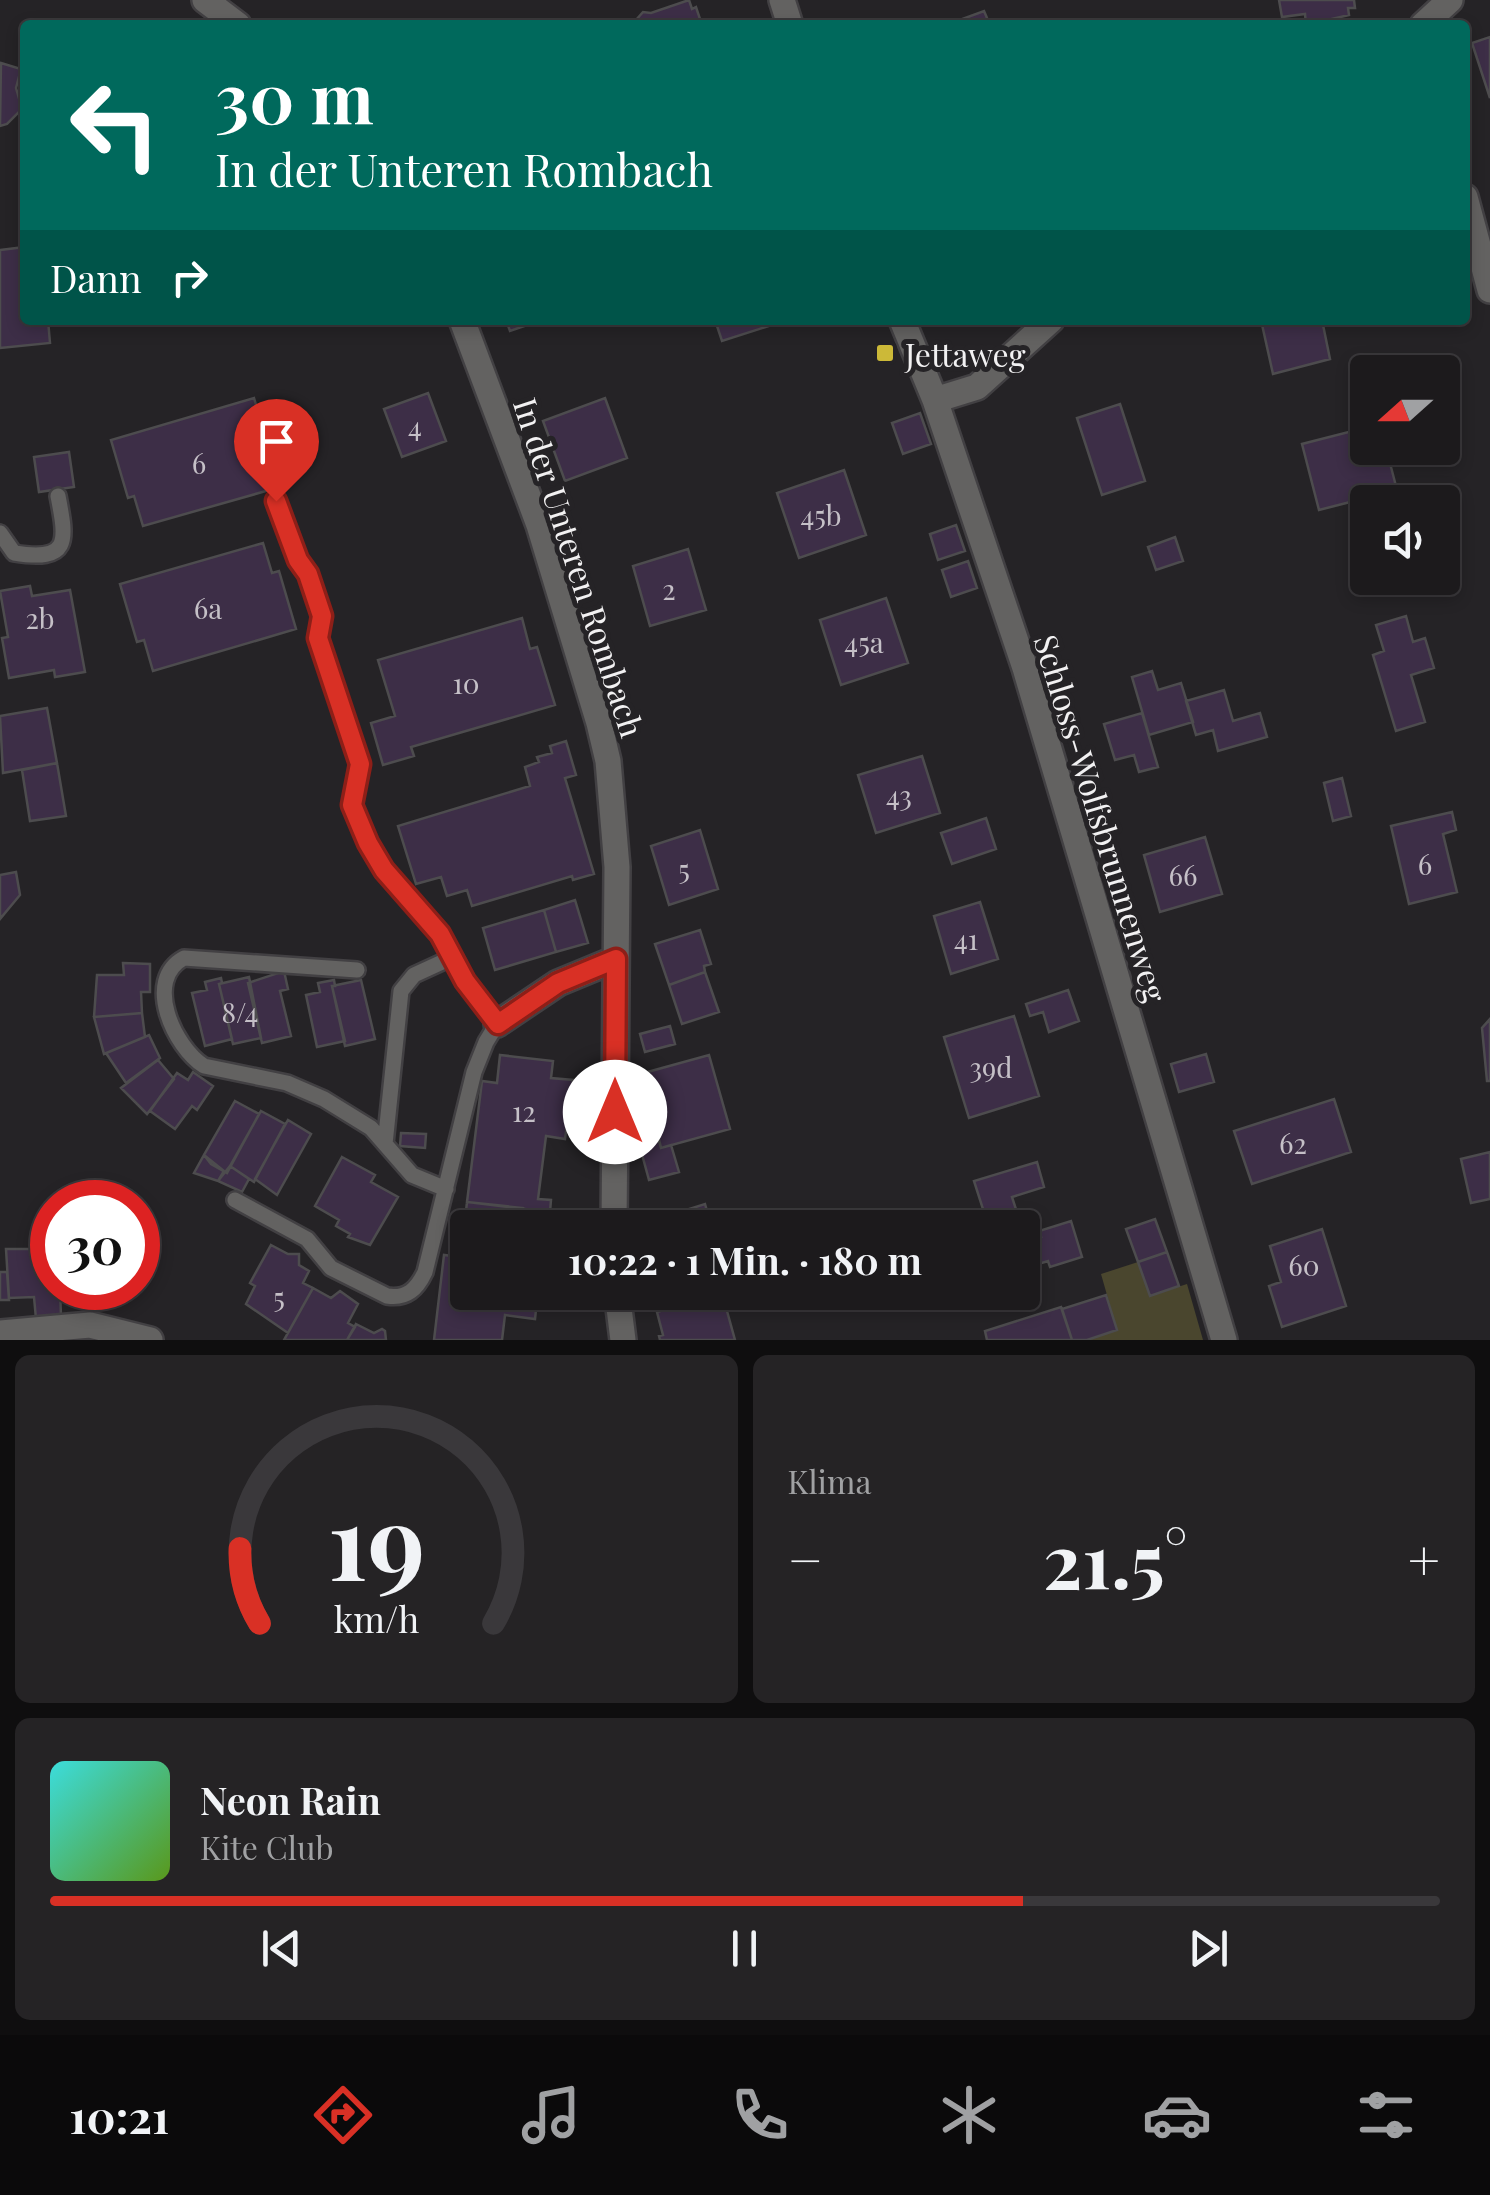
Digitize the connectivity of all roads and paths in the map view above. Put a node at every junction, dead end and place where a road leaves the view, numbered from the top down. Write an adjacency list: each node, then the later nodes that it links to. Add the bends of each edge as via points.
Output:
1 (205, 0): 3 (street)
2 (1450, 0): 4 (street)
3 (231, 20)
4 (1428, 20)
5 (1470, 216): 6 (street)
6 (1490, 290)
7 (464, 325): 15 (street, In der Unteren Rombach, via 528,496 600,722 617,867)
8 (904, 325): 10 (street, Schloss-Wolfsbrunnenweg)
9 (1046, 325): 10 (street, via 977,386)
10 (935, 400): 26 (street, Schloss-Wolfsbrunnenweg, via 1026,668)
11 (58, 496): 13 (lane, via 66,536 52,554 14,553)
12 (276, 501): 14 (lane, via 322,616 318,638 360,764 352,805 375,858 440,934)
13 (0, 533)
14 (451, 958): 17 (lane); 18 (lane, via 401,990)
15 (616, 959): 17 (street, via 558,983); 21 (street, In der Unteren Rombach)
16 (357, 970): 18 (lane, via 184,958 168,980 167,1014 181,1046 204,1066 288,1083 362,1121)
17 (498, 1024): 19 (lane, via 479,1058)
18 (385, 1144): 19 (lane, via 412,1175)
19 (446, 1189): 20 (lane, via 425,1272 404,1296 387,1296 331,1268 308,1239)
20 (235, 1200)
21 (614, 1210)
22 (619, 1310): 25 (street)
23 (0, 1334): 24 (street, via 90,1325)
24 (150, 1340)
25 (623, 1340)
26 (1224, 1340)

